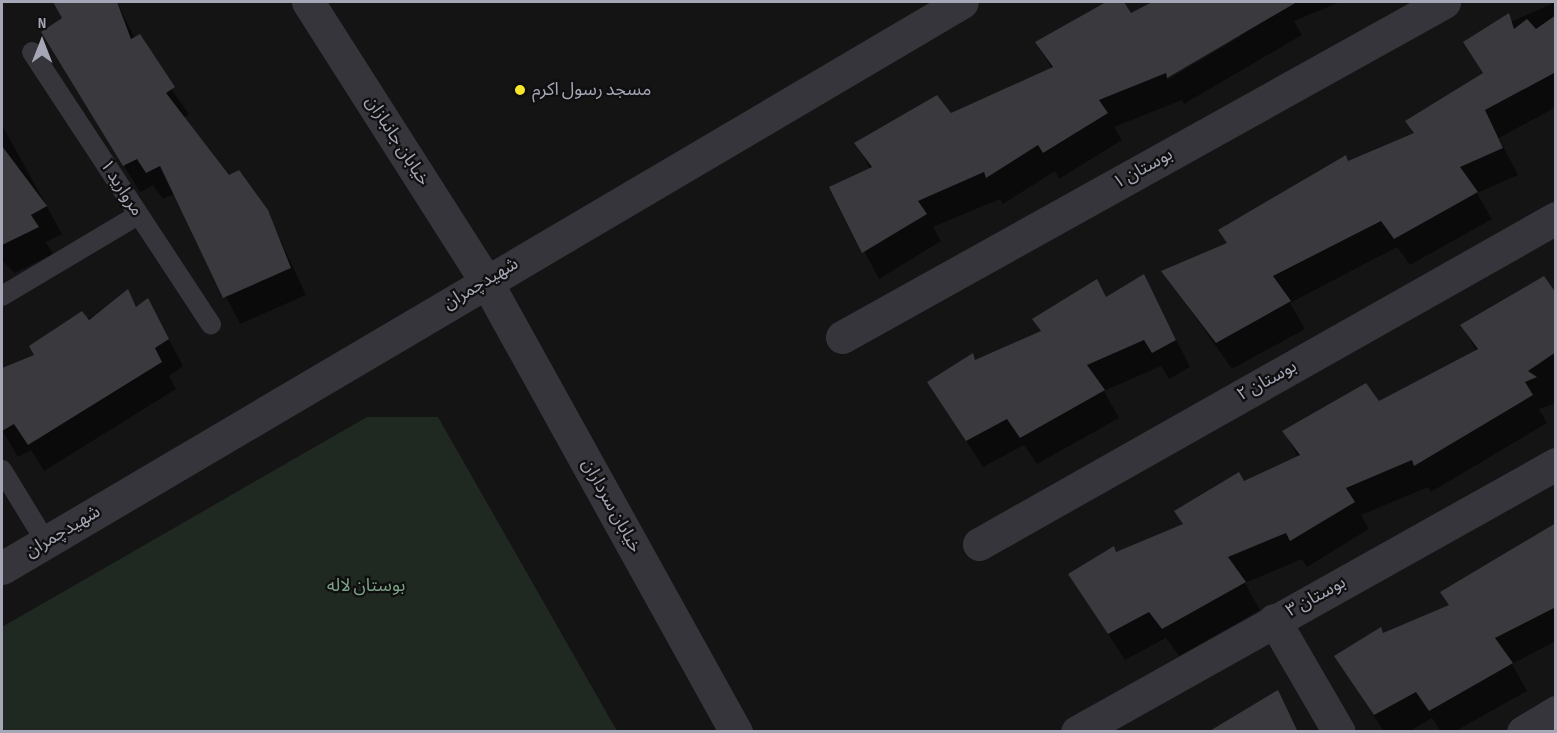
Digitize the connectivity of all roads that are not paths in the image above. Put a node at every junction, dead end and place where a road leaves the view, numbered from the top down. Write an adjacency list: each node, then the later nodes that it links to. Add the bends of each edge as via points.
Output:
1 (308, 2): 7 (street, خیابان جانبازان)
2 (962, 2): 7 (street, شهیدچمران)
3 (1444, 2): 10 (street, بوستان ۱)
4 (32, 52): 5 (lane, مروارید ۱)
5 (138, 215): 8 (lane); 9 (lane, مروارید ۱)
6 (1556, 218): 14 (street, بوستان ۲)
7 (486, 281): 13 (street, شهیدچمران); 18 (street, خیابان سرداران)
8 (2, 297)
9 (211, 324)
10 (842, 337)
11 (1556, 464): 16 (street, بوستان ۳)
12 (2, 470): 13 (lane)
13 (46, 542): 15 (street, شهیدچمران)
14 (979, 544)
15 (2, 568)
16 (1275, 620): 19 (street, بوستان ۳); 20 (street)
17 (1556, 712): 21 (street)
18 (736, 732)
19 (1077, 732)
20 (1339, 732)
21 (1523, 732)

